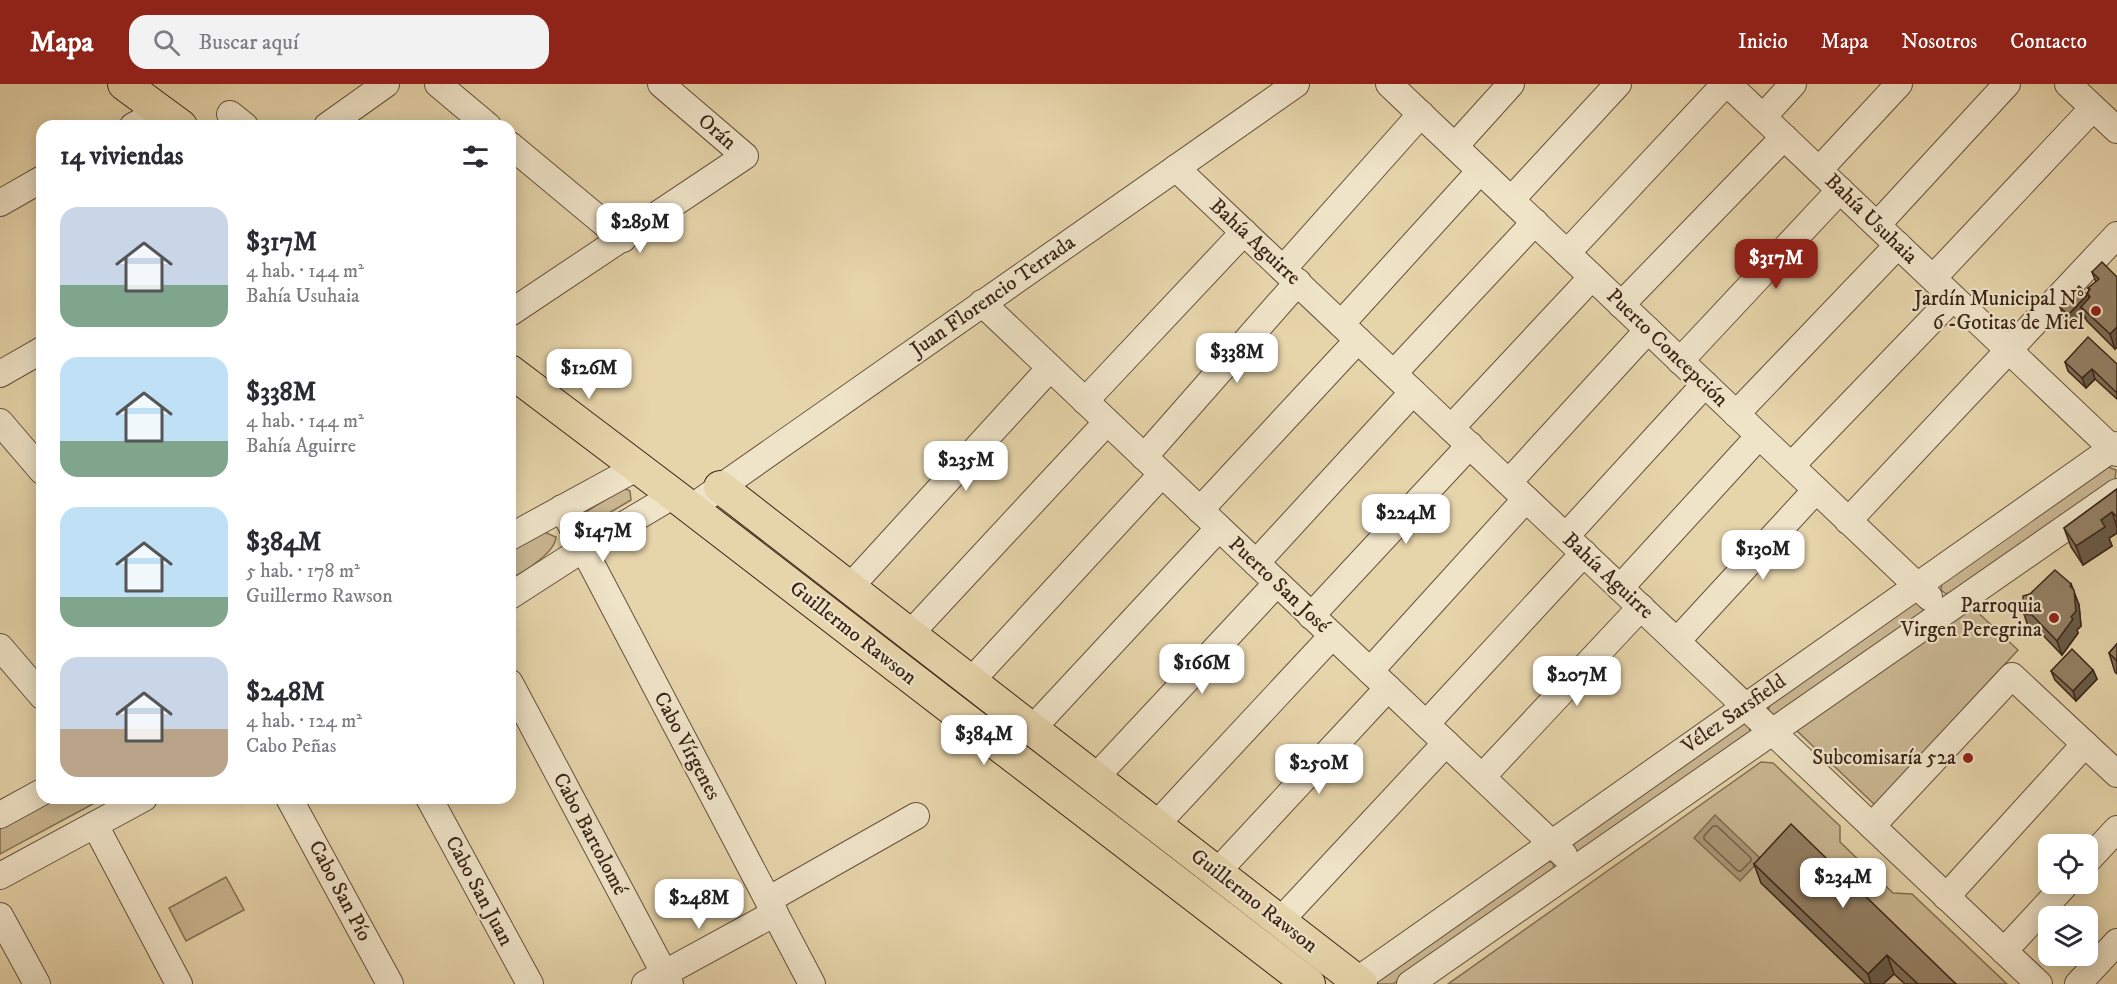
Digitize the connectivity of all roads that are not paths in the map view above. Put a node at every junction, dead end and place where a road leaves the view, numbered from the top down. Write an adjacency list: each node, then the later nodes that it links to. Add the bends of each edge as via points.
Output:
1 (124, 84): 17 (main road)
2 (386, 84): 18 (street)
3 (438, 84): 19 (street)
4 (661, 84): 35 (street, Orán, via 745,156)
5 (1296, 84): 24 (street, Juan Florencio Terrada)
6 (1389, 84): 15 (street, Puerto Concepción)
7 (1511, 84): 22 (street)
8 (1618, 84): 29 (street)
9 (1727, 84): 16 (street, Bahía Usuhaia); 37 (street)
10 (1793, 84): 16 (street)
11 (1899, 84): 25 (street)
12 (2007, 84): 32 (street)
13 (2073, 86): 14 (street)
14 (2093, 108): 20 (street); 40 (street)
15 (1421, 114): 22 (street, Puerto Concepción); 38 (street)
16 (1763, 117): 21 (street, Bahía Usuhaia)
17 (171, 118)
18 (335, 120)
19 (481, 120)
20 (2117, 130)
21 (1784, 137): 25 (street, Bahía Usuhaia); 43 (street)
22 (1455, 146): 26 (street, Puerto Concepción)
23 (516, 150): 35 (street)
24 (1176, 168): 33 (street, Bahía Aguirre); 42 (street, Juan Florencio Terrada)
25 (1819, 170): 28 (street, Bahía Usuhaia)
26 (1480, 171): 29 (street, Puerto Concepción); 46 (street)
27 (36, 182): 30 (street)
28 (1840, 190): 32 (street, Bahía Usuhaia); 49 (street)
29 (1511, 200): 31 (street, Puerto Concepción)
30 (0, 203)
31 (1535, 222): 37 (street, Puerto Concepción); 51 (street)
32 (1876, 225): 36 (street, Bahía Usuhaia)
33 (1244, 232): 38 (street, Bahía Aguirre); 56 (street)
34 (2117, 235): 47 (street)
35 (623, 239): 44 (street)
36 (1898, 244): 40 (street, Bahía Usuhaia); 57 (street)
37 (1567, 253): 39 (street, Puerto Concepción)
38 (1290, 275): 46 (street, Bahía Aguirre); 64 (street)
39 (1592, 277): 43 (street, Puerto Concepción); 60 (street)
40 (1933, 278): 41 (street, Bahía Usuhaia)
41 (1953, 298): 47 (street, Bahía Usuhaia); 66 (street)
42 (982, 303): 50 (street, Puerto San José); 69 (street, Juan Florencio Terrada)
43 (1622, 305): 45 (street, Puerto Concepción)
44 (516, 309)
45 (1647, 330): 49 (street, Puerto Concepción); 70 (street)
46 (1350, 332): 51 (street, Bahía Aguirre); 75 (street)
47 (2009, 351): 63 (street, Bahía Usuhaia); 76 (street)
48 (36, 353): 52 (street)
49 (1680, 361): 54 (street, Puerto Concepción)
50 (1050, 368): 56 (street, Puerto San José); 84 (street)
51 (1394, 373): 55 (street, Bahía Aguirre)
52 (0, 374)
53 (516, 376): 67 (main road, Guillermo Rawson)
54 (1705, 384): 57 (street, Puerto Concepción); 79 (street)
55 (1413, 392): 60 (street, Bahía Aguirre); 81 (street)
56 (1085, 401): 59 (street, Puerto San José)
57 (1736, 414): 61 (street, Puerto Concepción)
58 (0, 422): 65 (street)
59 (1107, 422): 64 (street, Puerto San José); 90 (street)
60 (1451, 428): 62 (street, Bahía Aguirre)
61 (1759, 436): 66 (street, Puerto Concepción); 85 (street)
62 (1470, 445): 70 (street, Bahía Aguirre); 89 (street)
63 (2115, 449): 83 (street, Vélez Sarsfield)
64 (1144, 457): 68 (street, Puerto San José)
65 (36, 464)
66 (1791, 466): 71 (street, Puerto Concepción)
67 (638, 467): 73 (main road, Guillermo Rawson); 74 (street)
68 (1162, 474): 75 (street, Puerto San José); 95 (street)
69 (720, 487): 73 (street, Juan Florencio Terrada); 84 (main road, Guillermo Rawson)
70 (1517, 490): 79 (street, Bahía Aguirre); 94 (street)
71 (1816, 490): 76 (street, Puerto Concepción); 92 (street)
72 (2117, 492): 88 (street, Vélez Sarsfield)
73 (682, 501): 80 (street, Juan Florencio Terrada); 137 (main road, Guillermo Rawson)
74 (562, 508): 78 (street); 80 (street, Cabo Vírgenes)
75 (1200, 510): 77 (street, Puerto San José)
76 (1848, 521): 83 (street, Puerto Concepción)
77 (1220, 528): 81 (street, Puerto San José); 101 (street)
78 (516, 534)
79 (1575, 545): 85 (street, Bahía Aguirre); 100 (street)
80 (583, 549): 86 (street, Juan Florencio Terrada); 125 (street, Cabo Vírgenes)
81 (1256, 563): 82 (street, Puerto San José)
82 (1277, 583): 89 (street, Puerto San José); 107 (street)
83 (1917, 586): 88 (street, Puerto Concepción); 99 (street, Vélez Sarsfield)
84 (850, 587): 90 (main road, Guillermo Rawson)
85 (1620, 588): 87 (street, Bahía Aguirre)
86 (516, 593)
87 (1641, 607): 92 (street, Bahía Aguirre); 106 (street)
88 (1944, 612): 102 (street, Vélez Sarsfield)
89 (1311, 616): 91 (street, Puerto San José)
90 (910, 634): 95 (main road, Guillermo Rawson)
91 (1332, 636): 94 (street, Puerto San José); 115 (street)
92 (1677, 641): 99 (street, Bahía Aguirre)
93 (0, 647): 97 (street)
94 (1370, 671): 96 (street, Puerto San José)
95 (971, 681): 101 (main road, Guillermo Rawson)
96 (1388, 688): 100 (street, Puerto San José); 121 (street)
97 (36, 689)
98 (516, 695): 130 (street, Cabo Bartolomé)
99 (1745, 706): 102 (street, Bahía Aguirre); 118 (street, Vélez Sarsfield)
100 (1426, 724): 103 (street, Puerto San José)
101 (1032, 729): 107 (main road, Guillermo Rawson)
102 (1772, 732): 116 (street, Bahía Aguirre); 120 (street, Vélez Sarsfield)
103 (1446, 743): 106 (street, Puerto San José); 127 (street)
104 (2085, 744): 105 (street); 116 (street, via 2012,676); 124 (street)
105 (2113, 763)
106 (1482, 777): 118 (street, Puerto San José)
107 (1095, 778): 115 (main road, Guillermo Rawson)
108 (36, 795): 112 (street)
109 (133, 804): 114 (street)
110 (292, 804): 134 (street, Cabo San Pío)
111 (432, 804): 135 (street, Cabo San Juan)
112 (0, 815)
113 (916, 816): 125 (street)
114 (95, 825): 122 (street); 133 (street)
115 (1156, 825): 121 (main road, Guillermo Rawson)
116 (1872, 826): 124 (street, Bahía Aguirre)
117 (2117, 829): 119 (street)
118 (1551, 843): 120 (street, Puerto San José); 131 (street, Vélez Sarsfield)
119 (2098, 849)
120 (1577, 867): 138 (street, Vélez Sarsfield)
121 (1217, 872): 127 (main road, Guillermo Rawson)
122 (0, 876)
123 (2057, 894): 129 (street)
124 (1946, 897): 129 (street, Bahía Aguirre)
125 (771, 907): 130 (street); 136 (street, Cabo Vírgenes)
126 (0, 916): 132 (street)
127 (1280, 921): 131 (main road, Guillermo Rawson)
128 (2117, 942): 140 (street)
129 (2004, 951): 139 (street, Bahía Aguirre)
130 (660, 980)
131 (1357, 983)
132 (37, 984)
133 (179, 984)
134 (390, 984)
135 (530, 984)
136 (812, 984)
137 (1309, 984)
138 (1410, 984)
139 (2039, 984)
140 (2078, 984)

